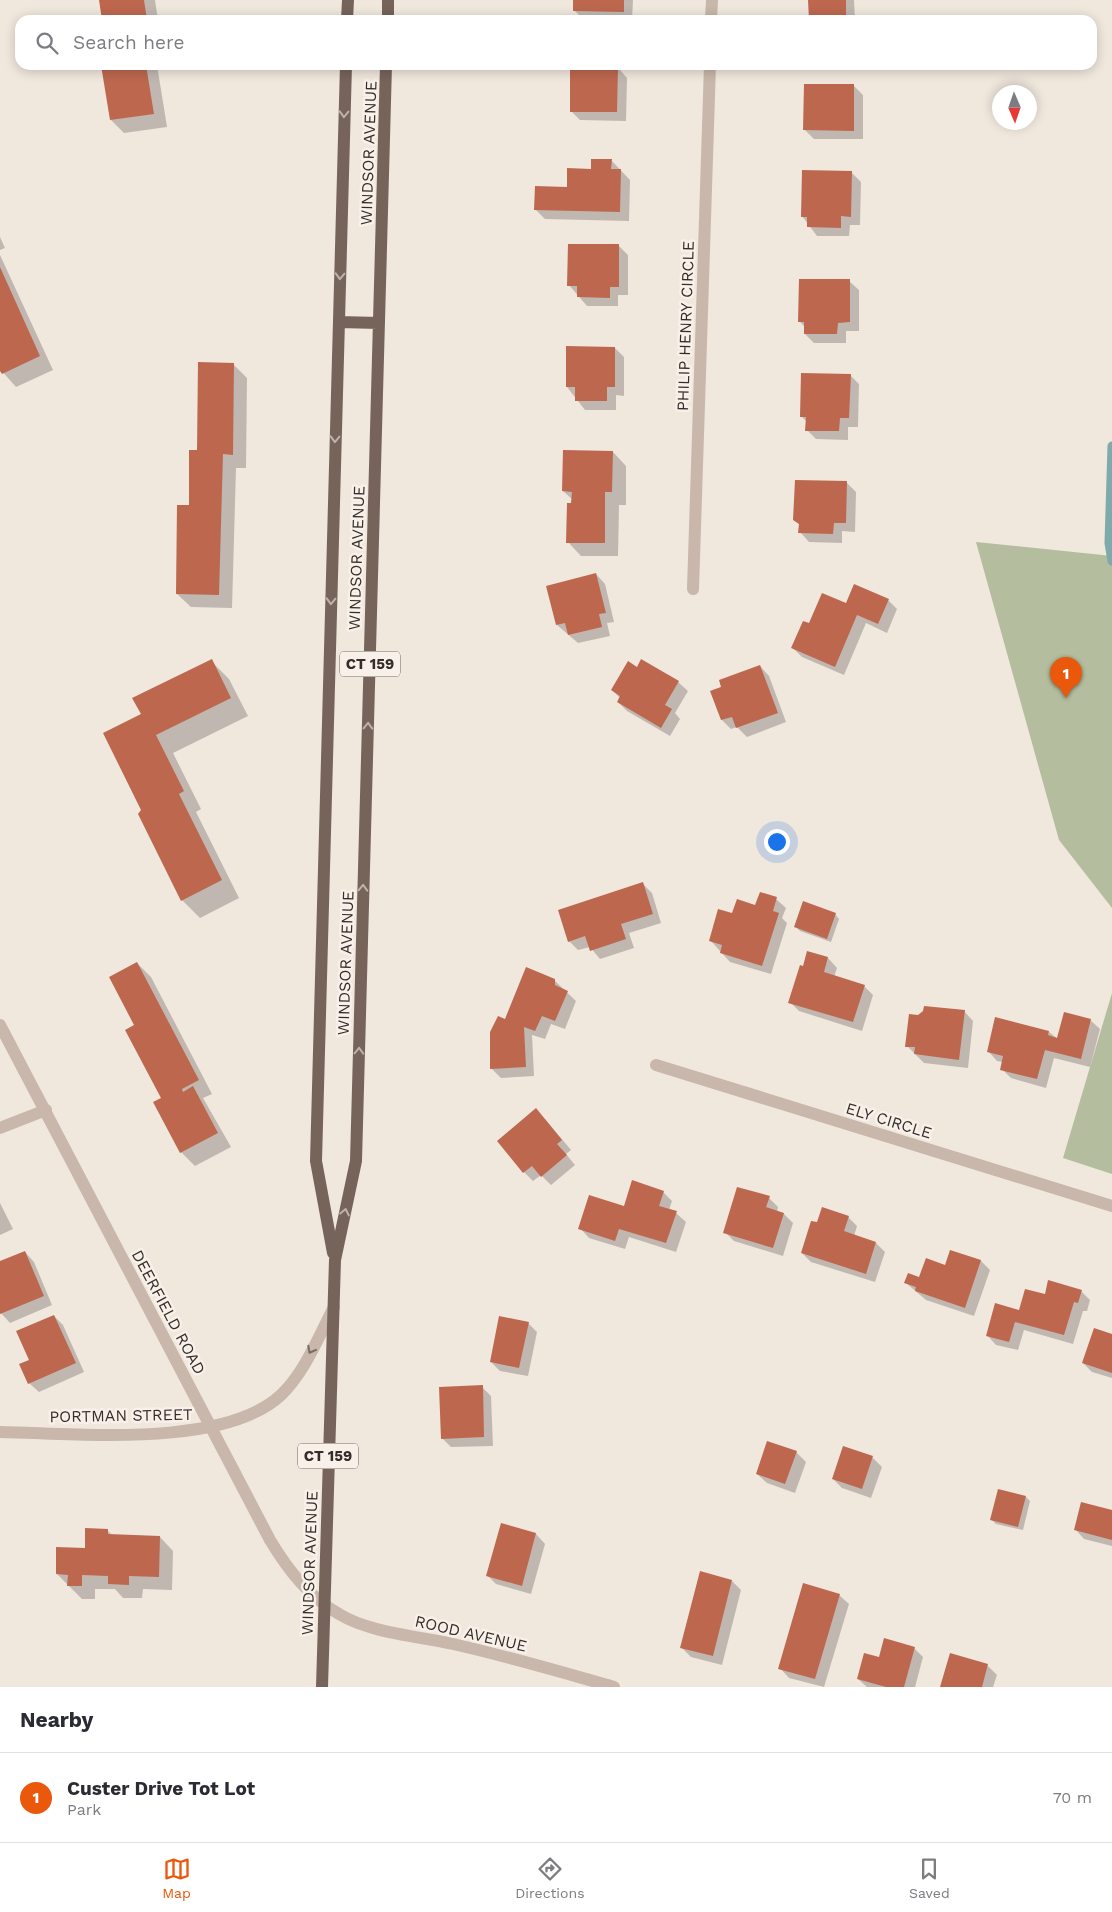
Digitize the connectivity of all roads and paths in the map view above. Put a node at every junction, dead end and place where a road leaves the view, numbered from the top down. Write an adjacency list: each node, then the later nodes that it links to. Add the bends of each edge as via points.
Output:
1 (348, 0): 4 (main road)
2 (388, 0): 5 (main road)
3 (712, 0): 6 (street)
4 (347, 15)
5 (388, 15)
6 (711, 15)
7 (346, 70): 10 (main road, WINDSOR AVENUE / CT 159, one-way to 10)
8 (386, 70): 11 (main road, WINDSOR AVENUE / CT 159)
9 (710, 70): 12 (street, PHILIP HENRY CIRCLE)
10 (338, 322): 11 (main road); 18 (main road, WINDSOR AVENUE / CT 159, one-way to 18, via 316,1161)
11 (379, 323): 18 (main road, WINDSOR AVENUE / CT 159, one-way to 11, via 356,1161)
12 (692, 589)
13 (0, 1024): 15 (street, DEERFIELD ROAD)
14 (656, 1065): 17 (street, ELY CIRCLE)
15 (46, 1110): 16 (street); 20 (street, DEERFIELD ROAD)
16 (0, 1128)
17 (1112, 1206)
18 (335, 1260): 19 (main road, WINDSOR AVENUE / CT 159)
19 (334, 1307): 20 (street, PORTMAN STREET, one-way to 20, via 296,1377 280,1396 245,1416); 22 (main road, WINDSOR AVENUE / CT 159)
20 (211, 1427): 21 (street, PORTMAN STREET, via 164,1434); 22 (street, DEERFIELD ROAD, via 279,1554 304,1587)
21 (0, 1432)
22 (324, 1604): 23 (main road, WINDSOR AVENUE / CT 159); 24 (street, ROOD AVENUE, via 341,1616 369,1626 506,1657)
23 (322, 1687)
24 (614, 1687)

